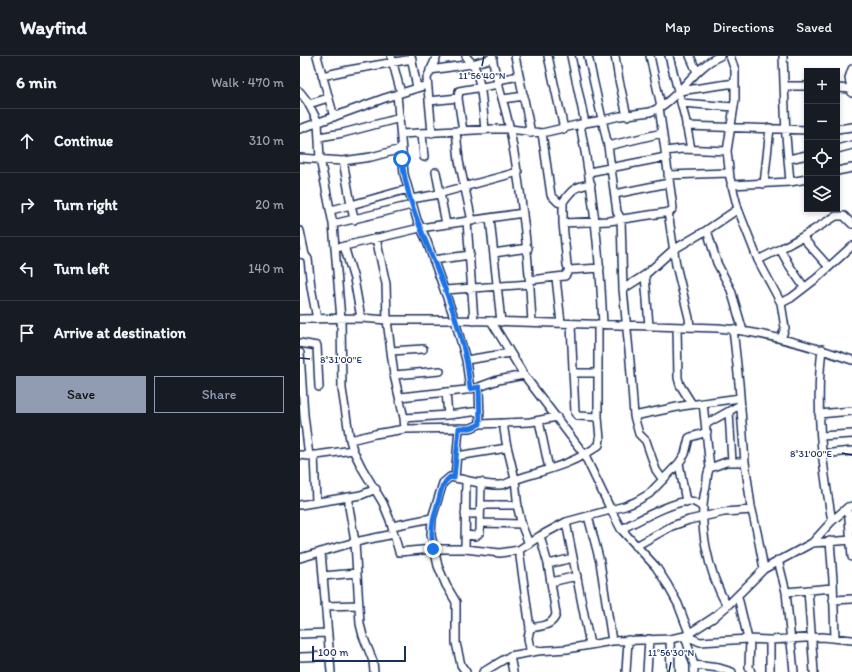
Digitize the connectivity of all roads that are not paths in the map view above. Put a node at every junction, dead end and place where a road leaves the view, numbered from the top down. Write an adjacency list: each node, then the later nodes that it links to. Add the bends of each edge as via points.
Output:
1 (317, 56): 22 (street)
2 (437, 56): 20 (street)
3 (466, 56): 18 (street)
4 (515, 56): 23 (street)
5 (548, 56): 54 (street)
6 (571, 56): 50 (street)
7 (588, 56): 48 (street)
8 (616, 56): 45 (street)
9 (650, 56): 43 (street)
10 (668, 56): 34 (street)
11 (690, 56): 21 (street)
12 (730, 56): 25 (street)
13 (783, 56): 28 (street)
14 (411, 57): 17 (street); 30 (street)
15 (492, 57): 18 (street); 24 (street)
16 (715, 57): 21 (street)
17 (392, 59): 22 (street); 35 (street)
18 (472, 64): 20 (street); 27 (street)
19 (852, 69): 32 (street, via 849,78)
20 (430, 70): 26 (street)
21 (697, 72): 34 (street)
22 (322, 76): 37 (street)
23 (519, 76): 24 (street); 36 (street)
24 (498, 82): 27 (street); 39 (street)
25 (735, 83): 34 (street); 44 (street)
26 (427, 85): 30 (street); 40 (street)
27 (479, 86): 38 (street, via 460,90); 60 (street)
28 (785, 86): 29 (street); 56 (street)
29 (804, 86)
30 (417, 88): 35 (street)
31 (840, 89): 32 (street)
32 (851, 91)
33 (300, 92): 42 (street)
34 (679, 92): 41 (street); 43 (street)
35 (399, 93): 46 (street); 47 (street)
36 (524, 96): 39 (street); 65 (street)
37 (328, 98): 42 (street); 46 (street)
38 (458, 98): 40 (street); 62 (street)
39 (503, 99): 58 (street)
40 (429, 102): 64 (street)
41 (681, 103): 44 (street); 51 (street)
42 (309, 104): 49 (street)
43 (660, 107): 45 (street, via 650,112); 67 (street)
44 (734, 107): 52 (street)
45 (627, 116): 48 (street)
46 (334, 117): 49 (street)
47 (400, 118): 68 (street); 69 (street, via 343,133)
48 (603, 120): 50 (street); 71 (street)
49 (318, 122): 57 (street); 69 (street)
50 (583, 123): 54 (street); 88 (street)
51 (686, 126): 52 (street); 73 (street)
52 (730, 127): 55 (street); 75 (street)
53 (852, 127): 59 (street)
54 (564, 128): 66 (street)
55 (770, 128): 56 (street); 95 (street)
56 (787, 128): 61 (street); 81 (street)
57 (300, 129)
58 (510, 129): 60 (street); 65 (street); 87 (street)
59 (840, 129)
60 (485, 130): 62 (street)
61 (804, 130)
62 (459, 131): 64 (street); 97 (street, via 459,161)
63 (422, 133): 64 (street); 68 (street); 78 (street)
64 (432, 133)
65 (531, 133): 66 (street)
66 (542, 133): 102 (street, via 551,195)
67 (662, 133): 71 (street); 76 (street)
68 (401, 134): 72 (street)
69 (319, 136): 80 (street)
70 (852, 145): 74 (street)
71 (608, 146): 83 (street)
72 (401, 149): 82 (street); 98 (street)
73 (691, 149): 75 (street); 76 (street)
74 (840, 149)
75 (727, 151): 89 (street)
76 (665, 154): 83 (street); 90 (street)
77 (804, 156): 81 (street)
78 (424, 157)
79 (300, 158): 80 (street)
80 (320, 159): 82 (street); 105 (street)
81 (789, 159): 92 (street)
82 (343, 161): 103 (street)
83 (610, 168): 88 (street); 100 (street)
84 (852, 168): 85 (street)
85 (840, 171)
86 (436, 172): 99 (street)
87 (518, 172): 97 (street); 107 (street)
88 (589, 172): 94 (street)
89 (729, 173): 90 (street); 96 (street)
90 (668, 174): 93 (street)
91 (804, 180): 92 (street)
92 (790, 182): 95 (street)
93 (669, 183): 100 (street); 106 (street, via 673,208)
94 (591, 184): 102 (street, via 576,187); 112 (street)
95 (764, 184): 96 (street)
96 (731, 185): 104 (street)
97 (464, 187): 99 (street); 111 (street)
98 (408, 189): 101 (street); 103 (street)
99 (440, 193): 101 (street); 115 (street)
100 (615, 194): 109 (street, via 617,212)
101 (411, 202): 110 (street); 117 (street)
102 (563, 204): 113 (street)
103 (351, 205): 105 (street); 110 (street)
104 (738, 209): 118 (street); 132 (street)
105 (331, 210): 114 (street)
106 (668, 212): 109 (street); 127 (street)
107 (523, 213): 108 (street); 125 (street)
108 (490, 218): 111 (street); 128 (street)
109 (621, 219): 112 (street); 143 (street)
110 (354, 220): 114 (street)
111 (469, 221): 115 (street); 130 (street)
112 (594, 221): 113 (street); 134 (street)
113 (563, 223): 135 (street, via 567,265)
114 (334, 224): 124 (street)
115 (446, 224): 117 (street)
116 (852, 224): 120 (street, via 844,216 836,216)
117 (420, 228): 121 (street); 131 (street)
118 (707, 230): 127 (street); 163 (street, via 717,264 731,290)
119 (300, 231): 129 (street)
120 (802, 237): 126 (street); 133 (street)
121 (376, 238): 122 (street); 149 (street, via 387,289)
122 (344, 246): 124 (street); 146 (street, via 354,279)
123 (852, 246): 133 (street)
124 (336, 248): 145 (street)
125 (528, 248): 128 (street); 138 (street)
126 (780, 249): 132 (street); 141 (street)
127 (673, 250): 136 (street); 161 (street)
128 (494, 253): 139 (street)
129 (303, 255): 148 (street, via 308,259)
130 (470, 255): 131 (street); 140 (street)
131 (433, 260): 142 (street)
132 (758, 260): 144 (street)
133 (828, 266): 141 (street)
134 (600, 268): 135 (street); 157 (street)
135 (570, 270): 137 (street, via 566,276)
136 (646, 275): 143 (street); 159 (street)
137 (556, 278): 138 (street); 155 (street)
138 (530, 282): 139 (street); 154 (street)
139 (497, 286): 140 (street); 153 (street)
140 (472, 287): 142 (street); 151 (street)
141 (804, 287): 144 (street)
142 (445, 290): 150 (street)
143 (623, 290): 158 (street)
144 (781, 303): 164 (street, via 785,328)
145 (341, 318): 146 (street); 148 (street); 204 (street, via 342,390)
146 (361, 318): 149 (street)
147 (300, 319): 148 (street)
148 (317, 319)
149 (387, 320): 150 (street); 168 (street)
150 (456, 320): 151 (street); 171 (street)
151 (474, 321): 152 (street)
152 (491, 321): 153 (street); 170 (street)
153 (501, 322): 154 (street)
154 (532, 322): 155 (street)
155 (561, 323): 156 (street)
156 (572, 324): 157 (street); 174 (street)
157 (600, 324): 158 (street); 175 (street)
158 (626, 325): 159 (street); 191 (street)
159 (649, 326): 160 (street)
160 (677, 327): 161 (street); 185 (street, via 678,378 684,394)
161 (690, 327): 162 (street)
162 (733, 329): 163 (street); 183 (street)
163 (743, 331): 164 (street)
164 (781, 339): 167 (street)
165 (300, 343): 178 (street, via 317,346)
166 (423, 349): 168 (street)
167 (822, 349): 172 (street); 189 (street)
168 (391, 351): 176 (street)
169 (300, 353): 211 (street, via 304,415)
170 (510, 353): 171 (street); 177 (street)
171 (466, 360): 180 (street)
172 (852, 360)
173 (440, 371): 176 (street)
174 (573, 373): 175 (street); 193 (street, via 576,415)
175 (597, 373): 193 (street)
176 (394, 375): 182 (street)
177 (524, 375): 179 (street); 192 (street)
178 (318, 387)
179 (479, 387): 180 (street); 186 (street)
180 (470, 389): 181 (street)
181 (446, 392): 182 (street); 190 (street)
182 (400, 397): 194 (street)
183 (740, 402): 184 (street); 188 (street); 214 (street)
184 (703, 403): 185 (street); 198 (street)
185 (692, 404): 191 (street)
186 (480, 411): 190 (street); 197 (street)
187 (852, 411): 189 (street)
188 (728, 412): 198 (street); 213 (street)
189 (819, 414): 203 (street)
190 (448, 415): 194 (street)
191 (634, 416): 221 (street, via 639,434 646,441 656,470)
192 (557, 417): 195 (street); 208 (street)
193 (598, 417): 208 (street, via 599,445)
194 (404, 418): 200 (street)
195 (539, 421): 196 (street); 217 (street)
196 (503, 423): 197 (street); 205 (street)
197 (480, 424): 199 (street, via 471,428)
198 (706, 424): 201 (street)
199 (459, 428): 200 (street); 212 (street)
200 (404, 429): 204 (street)
201 (707, 432): 215 (street, via 689,438 686,454); 216 (street)
202 (852, 434): 203 (street)
203 (821, 436): 209 (street)
204 (350, 440): 206 (street)
205 (507, 448): 212 (street); 219 (street)
206 (353, 450): 211 (street); 223 (street)
207 (852, 451): 209 (street)
208 (584, 454): 217 (street, via 569,463); 232 (street)
209 (822, 454): 239 (street)
210 (300, 455): 211 (street)
211 (312, 455): 225 (street)
212 (457, 456): 218 (street)
213 (732, 462): 214 (street); 216 (street, via 717,464)
214 (745, 462): 233 (street)
215 (679, 463): 221 (street); 226 (street)
216 (710, 468): 231 (street)
217 (549, 469): 219 (street)
218 (454, 478): 220 (street); 237 (street, via 450,477 443,483)
219 (515, 479): 222 (street, via 502,485); 229 (street)
220 (466, 480): 222 (street); 234 (street)
221 (663, 480): 232 (street, via 649,494)
222 (481, 482): 227 (street)
223 (376, 490): 224 (street); 243 (street)
224 (349, 497): 225 (street); 249 (street)
225 (316, 502): 228 (street)
226 (686, 502): 231 (street, via 694,502); 244 (street)
227 (481, 504): 229 (street); 235 (street)
228 (300, 505)
229 (518, 505): 242 (street)
230 (850, 506): 239 (street); 248 (street)
231 (703, 508): 238 (street)
232 (611, 510): 236 (street); 244 (street)
233 (752, 510): 238 (street); 263 (street)
234 (465, 514): 235 (street); 246 (street)
235 (480, 514): 241 (street)
236 (588, 516): 240 (street); 290 (street, via 600,562)
237 (432, 518): 243 (street); 254 (street)
238 (704, 518): 253 (street, via 672,526); 276 (street, via 707,550 717,583)
239 (832, 521): 251 (street)
240 (566, 522): 247 (street); 260 (street)
241 (480, 523): 242 (street); 246 (street, via 479,535)
242 (521, 524): 252 (street)
243 (392, 526): 245 (street)
244 (621, 529): 253 (street)
245 (394, 534): 249 (street); 254 (street, via 399,552)
246 (465, 535): 255 (street)
247 (540, 536): 252 (street); 262 (street)
248 (851, 540): 250 (street); 258 (street)
249 (355, 542): 257 (street); 264 (street)
250 (830, 542): 251 (street); 268 (street)
251 (812, 543): 261 (street)
252 (529, 544): 256 (street)
253 (636, 546): 280 (street, via 656,567 667,584 678,604)
254 (433, 549): 255 (street); 299 (street, via 446,585 456,602 456,643 461,665)
255 (465, 549): 256 (street, via 500,553)
256 (519, 550): 277 (street)
257 (321, 552): 259 (street); 265 (street)
258 (852, 557)
259 (300, 558)
260 (573, 558): 262 (street); 266 (street)
261 (778, 560): 263 (street); 270 (street)
262 (548, 564): 267 (street)
263 (764, 569): 271 (street)
264 (357, 573): 265 (street); 274 (street)
265 (323, 576): 275 (street)
266 (577, 576): 267 (street); 291 (street)
267 (550, 582): 277 (street, via 555,618 543,626)
268 (833, 588): 269 (street); 273 (street)
269 (808, 590): 270 (street); 281 (street)
270 (786, 592): 285 (street)
271 (738, 597): 276 (street); 284 (street)
272 (852, 599): 273 (street)
273 (833, 600): 282 (street)
274 (359, 605): 275 (street); 298 (street, via 362,636 373,661)
275 (325, 606): 278 (street)
276 (728, 606): 280 (street)
277 (530, 628): 292 (street, via 530,649)
278 (328, 633): 279 (street); 293 (street)
279 (300, 634)
280 (687, 635): 283 (street); 284 (street, via 700,642); 296 (street)
281 (811, 638): 282 (street); 285 (street); 309 (street)
282 (835, 638): 289 (street)
283 (670, 639): 287 (street); 304 (street)
284 (749, 639): 288 (street); 306 (street)
285 (790, 639): 288 (street); 308 (street)
286 (628, 640): 287 (street); 290 (street); 302 (street)
287 (649, 640): 303 (street)
288 (770, 640): 307 (street)
289 (852, 640)
290 (612, 641): 291 (street)
291 (590, 645): 292 (street)
292 (538, 651): 294 (street)
293 (330, 656): 295 (street); 297 (street)
294 (510, 656): 300 (street); 301 (street)
295 (300, 657)
296 (694, 668): 305 (street, via 715,668)
297 (331, 672)
298 (374, 672)
299 (466, 672)
300 (483, 672)
301 (514, 672)
302 (626, 672)
303 (647, 672)
304 (671, 672)
305 (732, 672)
306 (751, 672)
307 (770, 672)
308 (794, 672)
309 (814, 672)

